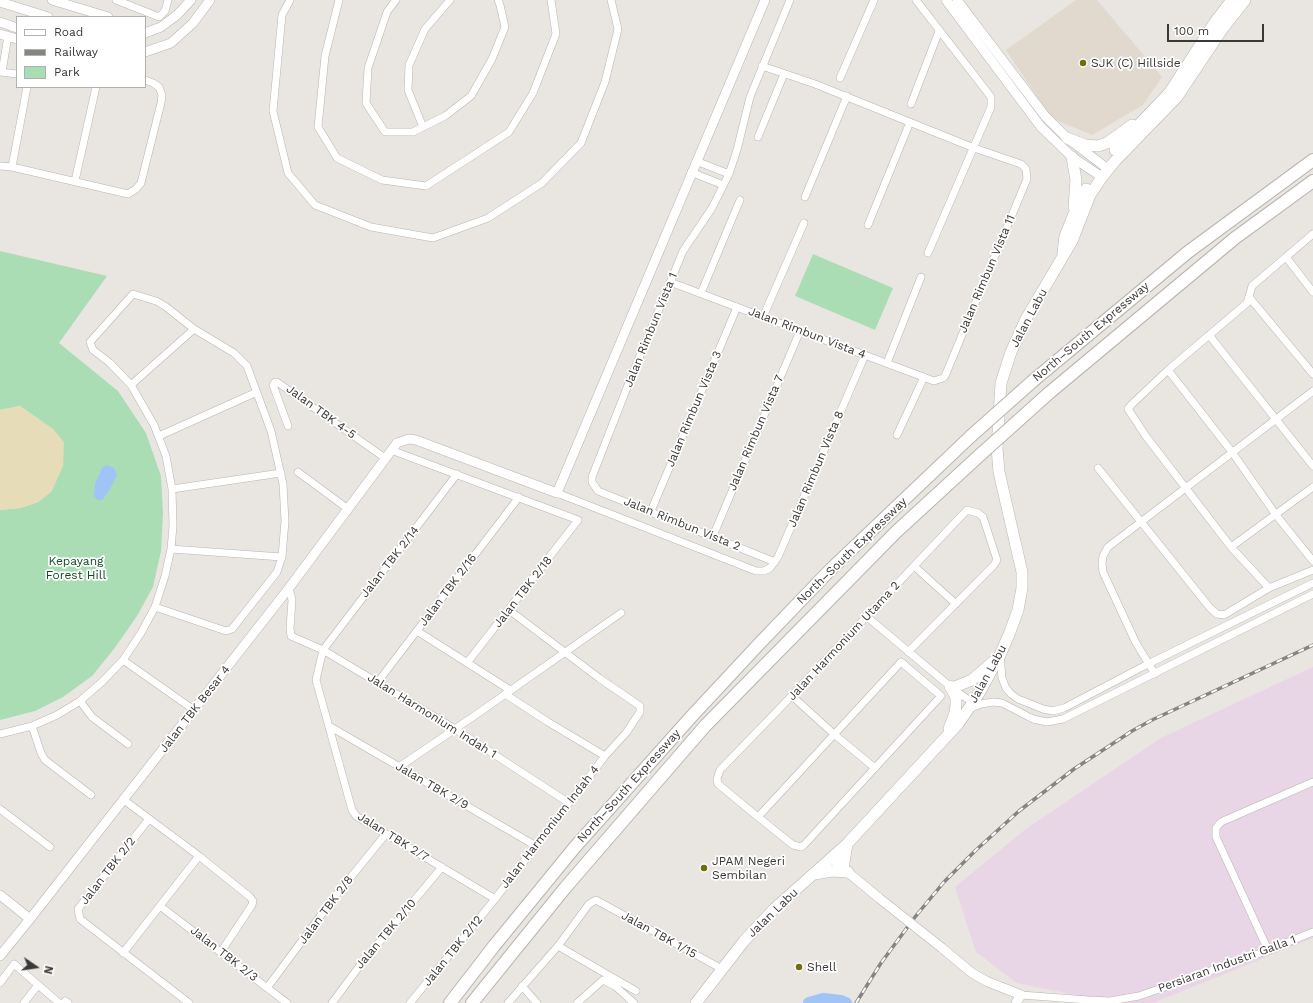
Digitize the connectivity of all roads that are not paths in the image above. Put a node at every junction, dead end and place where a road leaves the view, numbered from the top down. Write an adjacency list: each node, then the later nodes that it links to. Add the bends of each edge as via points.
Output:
1 (52, 0): 23 (street)
2 (116, 0): 3 (street, via 159,17 165,11)
3 (168, 0)
4 (191, 0): 26 (street, via 177,15)
5 (210, 0): 32 (street, via 193,24 171,43)
6 (290, 0): 12 (street, via 282,15 273,111 288,173 315,206 371,227 433,238 488,218 542,183 581,143 605,82 618,29)
7 (339, 0): 11 (street, via 325,56 318,127 337,158 382,180 426,186 509,132 533,93 556,34)
8 (396, 0): 47 (street, via 387,12 368,68 366,102 385,132 413,132)
9 (450, 0): 47 (street, via 425,29 409,65 408,90)
10 (498, 0): 47 (street, via 504,27 492,59 471,96 445,116)
11 (551, 0)
12 (610, 0)
13 (765, 0): 53 (street)
14 (790, 0): 34 (street, Jalan Rimbun Vista 1)
15 (874, 0): 39 (street)
16 (916, 0): 28 (street)
17 (946, 0): 35 (street)
18 (958, 0): 33 (street)
19 (1232, 0): 45 (main road, Jalan Labu, via 1170,92)
20 (1245, 0): 56 (main road, Jalan Labu, via 1177,97)
21 (0, 2): 22 (street)
22 (45, 16)
23 (105, 16)
24 (0, 22): 27 (street)
25 (146, 26): 26 (street)
26 (160, 27): 29 (street)
27 (16, 28)
28 (938, 31): 44 (street); 50 (street, via 991,97 991,108)
29 (146, 33)
30 (4, 35): 31 (street); 36 (street)
31 (16, 39)
32 (146, 52)
33 (1004, 61): 35 (street); 49 (street, via 1045,116)
34 (762, 66): 38 (street); 58 (street, Jalan Rimbun Vista 1, via 750,97 737,150)
35 (997, 67): 51 (street, via 1042,128)
36 (1, 72): 37 (street)
37 (16, 74)
38 (784, 74): 43 (street); 48 (street)
39 (840, 78)
40 (146, 80): 59 (street, via 159,87 162,99 141,183 128,194)
41 (27, 88): 55 (street)
42 (96, 88): 59 (street)
43 (847, 96): 46 (street); 62 (street)
44 (911, 104)
45 (1151, 112): 49 (main road, via 1107,143 1098,146 1085,145); 56 (main road, Jalan Labu)
46 (910, 122): 50 (street); 66 (street)
47 (423, 127)
48 (758, 137)
49 (1067, 138): 56 (street)
50 (974, 148): 68 (street); 86 (street, Jalan Rimbun Vista 11, via 1021,164 1026,169 1028,179)
51 (1072, 158): 56 (street); 64 (main road, via 1076,180)
52 (1313, 160): 196 (highway, North–South Expressway, bridge, via 1188,252 1034,380 831,569 690,717 575,847)
53 (696, 161): 57 (street); 58 (street)
54 (0, 166): 55 (street)
55 (12, 167): 59 (street)
56 (1102, 171): 64 (main road, Jalan Labu, via 1088,185); 69 (main road, Jalan Labu, via 1072,241)
57 (691, 172): 61 (street); 106 (street)
58 (728, 174): 61 (street, Jalan Rimbun Vista 1)
59 (75, 181)
60 (1313, 181): 197 (highway, North–South Expressway, bridge, via 1235,238 1049,393 896,532 705,726 565,888)
61 (723, 185): 72 (street, Jalan Rimbun Vista 1, via 712,208 683,251)
62 (805, 197)
63 (740, 200): 74 (street)
64 (1074, 214): 69 (main road, Jalan Labu, via 1065,236)
65 (804, 223): 77 (street)
66 (868, 225)
67 (1313, 234): 70 (street)
68 (928, 253)
69 (1062, 256): 133 (main road, Jalan Labu, via 1026,319 1001,383 998,466 1022,572 1022,588 1018,610)
70 (1286, 257): 73 (street); 75 (street, via 1252,286)
71 (921, 276): 82 (street)
72 (670, 282): 74 (street, Jalan Rimbun Vista 4); 102 (street, Jalan Rimbun Vista 1)
73 (1313, 292)
74 (701, 293): 76 (street, Jalan Rimbun Vista 4)
75 (1249, 297): 80 (street, via 1247,303); 84 (street)
76 (737, 307): 77 (street, Jalan Rimbun Vista 4); 109 (street, Jalan Rimbun Vista 3)
77 (763, 316): 79 (street, Jalan Rimbun Vista 4)
78 (194, 329): 87 (street); 87 (street, via 156,301 133,294 90,342 93,350); 89 (street, via 234,353 247,366)
79 (800, 330): 81 (street, Jalan Rimbun Vista 4); 112 (street, Jalan Rimbun Vista 7)
80 (1209, 335): 83 (street); 90 (street)
81 (865, 355): 82 (street, Jalan Rimbun Vista 4); 117 (street, Jalan Rimbun Vista 8)
82 (887, 363): 85 (street, Jalan Rimbun Vista 4)
83 (1168, 370): 95 (street); 103 (street, via 1128,409)
84 (1313, 374)
85 (924, 377): 86 (street, Jalan Rimbun Vista 4, via 934,381); 92 (street)
86 (943, 378)
87 (131, 385): 93 (street)
88 (1313, 391): 90 (street)
89 (257, 392): 93 (street); 100 (street, via 271,431)
90 (1276, 419): 95 (street); 97 (street)
91 (288, 426): 96 (street, Jalan TBK 4-5, via 274,382)
92 (897, 435)
93 (159, 436): 105 (street, via 168,464)
94 (391, 450): 96 (street, Jalan TBK Besar 4); 101 (street); 106 (street, via 397,443 409,439 416,440)
95 (1232, 452): 103 (street); 110 (street)
96 (385, 458): 108 (street, Jalan TBK Besar 4)
97 (1313, 466)
98 (1098, 468): 111 (street)
99 (298, 472): 108 (street)
100 (281, 473): 105 (street); 115 (street, via 284,521)
101 (457, 474): 107 (street); 130 (street, Jalan TBK 2/14)
102 (592, 482): 109 (street, Jalan Rimbun Vista 2, via 598,491)
103 (1186, 488): 111 (street); 113 (street)
104 (1313, 488): 110 (street)
105 (172, 489): 114 (street)
106 (557, 493): 117 (street, via 756,571 764,571)
107 (519, 497): 126 (street, Jalan TBK 2/18, via 578,520); 129 (street, Jalan TBK 2/16)
108 (348, 509): 121 (street, Jalan TBK Besar 4)
109 (651, 512): 112 (street, Jalan Rimbun Vista 2)
110 (1276, 515): 113 (street); 116 (street)
111 (1142, 521): 122 (street, via 1217,614 1224,615); 136 (street, via 1108,547 1102,563 1103,572)
112 (713, 536): 117 (street, Jalan Rimbun Vista 2)
113 (1231, 548): 122 (street)
114 (171, 549): 115 (street); 125 (street)
115 (282, 557): 125 (street, via 277,572 232,629 226,631)
116 (1313, 561)
117 (775, 562)
118 (914, 566): 124 (street); 124 (street, Jalan Harmonium Utama 2, via 966,510 983,517 997,560); 128 (street, Jalan Harmonium Utama 2)
119 (1313, 570): 122 (street)
120 (1313, 583): 136 (street)
121 (289, 588): 130 (street, Jalan Harmonium Indah 1, via 292,600 291,636); 144 (street, Jalan TBK Besar 4)
122 (1269, 588)
123 (1313, 594): 137 (street)
124 (956, 604): 132 (street)
125 (155, 607): 134 (street)
126 (509, 610): 131 (street); 135 (street, Jalan TBK 2/18)
127 (621, 613): 131 (street)
128 (866, 616): 132 (street); 141 (street, Jalan Harmonium Utama 2)
129 (417, 631): 135 (street); 138 (street, Jalan TBK 2/16)
130 (322, 650): 138 (street, Jalan Harmonium Indah 1); 146 (street, Jalan TBK 2/7, via 316,680)
131 (565, 652): 140 (street); 152 (street, Jalan Harmonium Indah 4, via 640,706 639,715)
132 (908, 652): 139 (street)
133 (1000, 655): 136 (street, via 1002,678 1011,694 1030,704 1053,710 1064,708); 139 (main road, via 972,680); 143 (main road, Jalan Labu)
134 (123, 660): 142 (street); 144 (street)
135 (467, 663): 140 (street)
136 (1148, 664): 137 (street)
137 (1154, 674): 143 (street, via 1063,719 1047,722 1033,719 1002,702)
138 (377, 683): 147 (street, Jalan Harmonium Indah 1)
139 (951, 687): 143 (street); 150 (main road, via 956,704)
140 (507, 692): 147 (street); 152 (street, via 548,722)
141 (792, 696): 149 (street); 160 (street, Jalan Harmonium Utama 2, via 720,770 717,779 718,784)
142 (80, 701): 145 (street); 151 (street, via 92,717)
143 (970, 706): 150 (main road, Jalan Labu)
144 (194, 710): 157 (street, Jalan TBK Besar 4)
145 (32, 726): 148 (street); 156 (street, via 45,760)
146 (329, 726): 153 (street, Jalan TBK 2/9); 162 (street, Jalan TBK 2/7, via 352,810 356,816)
147 (455, 729): 153 (street); 158 (street, Jalan Harmonium Indah 1)
148 (0, 734)
149 (834, 735): 154 (street); 154 (street, via 901,662 941,696); 160 (street)
150 (947, 736): 163 (main road, Jalan Labu)
151 (128, 744)
152 (606, 756): 158 (street, Jalan Harmonium Indah 4)
153 (398, 767): 164 (street, Jalan TBK 2/9)
154 (875, 768): 160 (street, via 801,847 793,845)
155 (1313, 782): 177 (street, via 1221,822 1216,828 1216,837)
156 (91, 795)
157 (124, 800): 161 (street); 174 (street, Jalan TBK Besar 4)
158 (569, 803): 164 (street, Jalan Harmonium Indah 4)
159 (0, 809): 165 (street)
160 (758, 817)
161 (149, 818): 166 (street); 179 (street, Jalan TBK 2/2, via 78,909 80,919)
162 (386, 834): 168 (street, Jalan TBK 2/7); 185 (street, Jalan TBK 2/8, via 334,897)
163 (847, 844): 167 (main road, Jalan Labu); 169 (main road)
164 (536, 846): 172 (street, Jalan Harmonium Indah 4)
165 (50, 847)
166 (198, 856): 173 (street); 178 (street, via 253,901)
167 (832, 858): 169 (street); 170 (main road, Jalan Labu)
168 (442, 867): 172 (street, Jalan TBK 2/7); 194 (street, Jalan TBK 2/10, via 358,967)
169 (846, 870): 170 (main road); 187 (street, bridge, via 972,973)
170 (814, 875): 181 (main road, Jalan Labu, via 774,909)
171 (0, 895): 174 (street)
172 (495, 899): 195 (street, Jalan TBK 2/12)
173 (160, 906): 178 (street, Jalan TBK 2/3); 179 (street)
174 (30, 919): 180 (street, Jalan TBK Besar 4)
175 (1313, 932): 177 (street, Persiaran Industri Galla 1)
176 (558, 946): 181 (street, Jalan TBK 1/15, via 589,904 596,900); 184 (street); 186 (street)
177 (1268, 950): 187 (street, Persiaran Industri Galla 1, via 1139,996 1110,1001)
178 (221, 952): 185 (street, Jalan TBK 2/3)
179 (123, 953): 192 (street, Jalan TBK 2/2)
180 (1, 954)
181 (722, 969): 202 (main road, Jalan Labu)
182 (0, 983): 183 (street, via 14,964)
183 (38, 985): 188 (street); 189 (street)
184 (522, 986): 198 (street); 199 (street)
185 (267, 988): 193 (street, Jalan TBK 2/3)
186 (636, 991)
187 (1018, 999)
188 (24, 1003)
189 (59, 1003)
190 (64, 1003): 191 (street)
191 (68, 1003)
192 (189, 1003)
193 (287, 1003)
194 (332, 1003)
195 (410, 1003)
196 (450, 1003)
197 (472, 1003)
198 (508, 1003)
199 (537, 1003)
200 (577, 1003): 201 (street, via 601,981 606,980)
201 (634, 1003)
202 (696, 1003)

